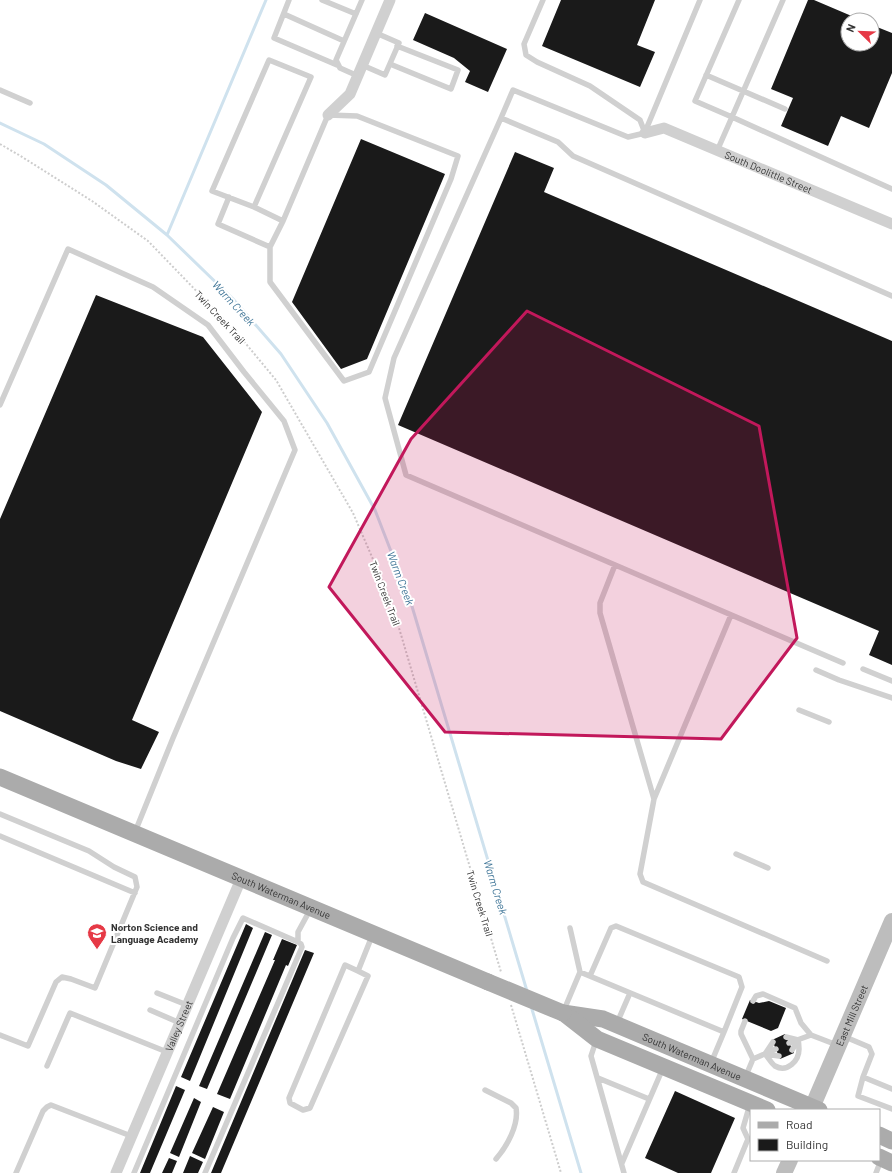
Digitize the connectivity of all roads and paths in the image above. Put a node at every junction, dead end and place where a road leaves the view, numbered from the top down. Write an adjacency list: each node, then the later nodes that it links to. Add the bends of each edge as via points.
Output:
1 (289, 0): 9 (lane)
2 (322, 0): 10 (lane)
3 (362, 0): 10 (lane)
4 (390, 0): 11 (street)
5 (543, 0): 26 (lane, via 524,44 526,55 590,86 640,120)
6 (700, 0): 26 (lane)
7 (739, 0): 17 (lane)
8 (783, 0): 20 (lane)
9 (284, 14): 12 (lane); 15 (lane, via 274,38)
10 (356, 14): 12 (lane)
11 (376, 33): 13 (lane, via 399,43); 16 (street)
12 (344, 40): 15 (lane, via 336,60)
13 (397, 46): 14 (lane); 14 (lane, via 458,70 451,89)
14 (390, 64): 16 (lane, via 385,75)
15 (338, 65): 18 (lane)
16 (362, 65): 18 (street)
17 (706, 75): 20 (lane); 25 (lane, via 694,101)
18 (358, 76): 23 (street, via 350,94)
19 (0, 90): 21 (lane)
20 (743, 91): 22 (lane); 25 (lane)
21 (30, 103)
22 (785, 109)
23 (328, 115): 32 (lane); 34 (lane, via 357,116 458,156 451,179 369,372 344,381 270,282)
24 (501, 118): 26 (lane, via 513,90 628,137); 35 (lane, via 558,142 573,156); 37 (lane, via 394,358 385,398 406,475)
25 (732, 118): 28 (lane); 29 (lane)
26 (645, 133): 28 (street, South Doolittle Street, via 664,128)
27 (0, 144): 64 (path, Twin Creek Trail, via 92,201 148,241 237,333 276,380 353,513 391,601)
28 (717, 150): 33 (street, South Doolittle Street)
29 (892, 189)
30 (229, 197): 31 (lane); 31 (lane, via 212,191 269,60 311,77); 34 (lane, via 218,224)
31 (254, 207): 32 (lane)
32 (283, 221): 34 (lane)
33 (892, 224)
34 (270, 248)
35 (892, 296)
36 (0, 405): 49 (lane, via 68,249 153,286 208,325 284,421 295,450)
37 (615, 565): 38 (lane); 47 (lane, via 600,602 600,613)
38 (731, 615): 39 (lane); 47 (lane)
39 (843, 663)
40 (863, 669): 42 (lane)
41 (816, 670): 43 (lane)
42 (892, 681)
43 (892, 697)
44 (799, 710): 45 (lane)
45 (829, 722)
46 (0, 777): 49 (main road, South Waterman Avenue)
47 (654, 799): 60 (lane, via 640,874 643,882)
48 (0, 814): 54 (lane, via 89,852 135,877)
49 (135, 834): 53 (main road, South Waterman Avenue)
50 (0, 836): 54 (lane)
51 (736, 854): 52 (lane)
52 (768, 868)
53 (241, 879): 55 (main road, South Waterman Avenue); 68 (street, Valley Street)
54 (135, 893): 76 (lane, via 95,988 62,977 56,982 28,1046)
55 (311, 908): 58 (main road, South Waterman Avenue); 59 (lane, via 298,932)
56 (892, 921): 81 (main road, East Mill Street)
57 (570, 928): 62 (lane)
58 (373, 934): 61 (lane); 64 (main road, South Waterman Avenue)
59 (298, 942): 111 (lane, via 243,918); 112 (lane, via 301,949)
60 (827, 961)
61 (358, 971): 61 (lane, via 345,965 288,1098 290,1103 303,1110 310,1108 368,976)
62 (580, 972): 63 (lane); 71 (lane)
63 (590, 976): 66 (lane); 75 (lane, via 611,928 616,926 739,977 742,987)
64 (495, 978): 71 (main road, South Waterman Avenue, bridge)
65 (157, 993): 68 (lane)
66 (630, 993): 74 (lane); 75 (lane)
67 (753, 1001): 77 (lane, via 756,996 763,994 795,1008 801,1023)
68 (187, 1005): 73 (street, Valley Street)
69 (511, 1005): 113 (path)
70 (150, 1010): 73 (lane)
71 (563, 1012): 74 (main road, South Waterman Avenue, via 602,1019); 79 (main road, South Waterman Avenue)
72 (745, 1020): 89 (lane, via 741,1034)
73 (180, 1023): 86 (street, Valley Street)
74 (616, 1025): 90 (main road, South Waterman Avenue)
75 (724, 1032): 90 (lane)
76 (0, 1034)
77 (812, 1034): 80 (lane); 81 (lane)
78 (786, 1037): 80 (lane)
79 (596, 1040): 90 (main road, via 605,1032 690,1068); 92 (main road, South Waterman Avenue); 94 (lane, via 591,1056)
80 (798, 1040): 83 (lane); 85 (lane); 87 (lane, via 800,1051 794,1063 788,1067 775,1066)
81 (841, 1041): 93 (lane, via 869,1047 872,1054); 101 (main road, East Mill Street)
82 (773, 1042): 87 (lane)
83 (789, 1044)
84 (776, 1049): 87 (lane)
85 (792, 1050)
86 (167, 1052): 91 (lane, via 70,1013); 104 (street, Valley Street)
87 (765, 1054): 88 (lane); 89 (lane)
88 (779, 1056)
89 (753, 1059): 95 (lane)
90 (710, 1065): 95 (main road, South Waterman Avenue)
91 (47, 1066)
92 (663, 1068): 98 (lane); 99 (main road, South Waterman Avenue)
93 (863, 1077): 96 (lane); 102 (lane, via 858,1096)
94 (598, 1078): 98 (lane); 108 (lane)
95 (744, 1079): 101 (main road, South Waterman Avenue)
96 (892, 1089)
97 (485, 1090): 106 (lane, via 511,1103 516,1108 518,1117 507,1143)
98 (650, 1100): 108 (lane)
99 (751, 1103): 100 (main road, South Waterman Avenue); 115 (lane, via 743,1128 748,1139)
100 (765, 1109)
101 (814, 1109)
102 (892, 1109)
103 (880, 1135): 105 (main road)
104 (131, 1136): 109 (lane, via 51,1105 43,1111); 110 (street, Valley Street)
105 (892, 1141)
106 (496, 1159)
107 (790, 1161): 116 (main road)
108 (622, 1164): 114 (lane)
109 (16, 1173)
110 (116, 1173)
111 (134, 1173)
112 (205, 1173)
113 (560, 1173)
114 (624, 1173)
115 (734, 1173)
116 (784, 1173)

